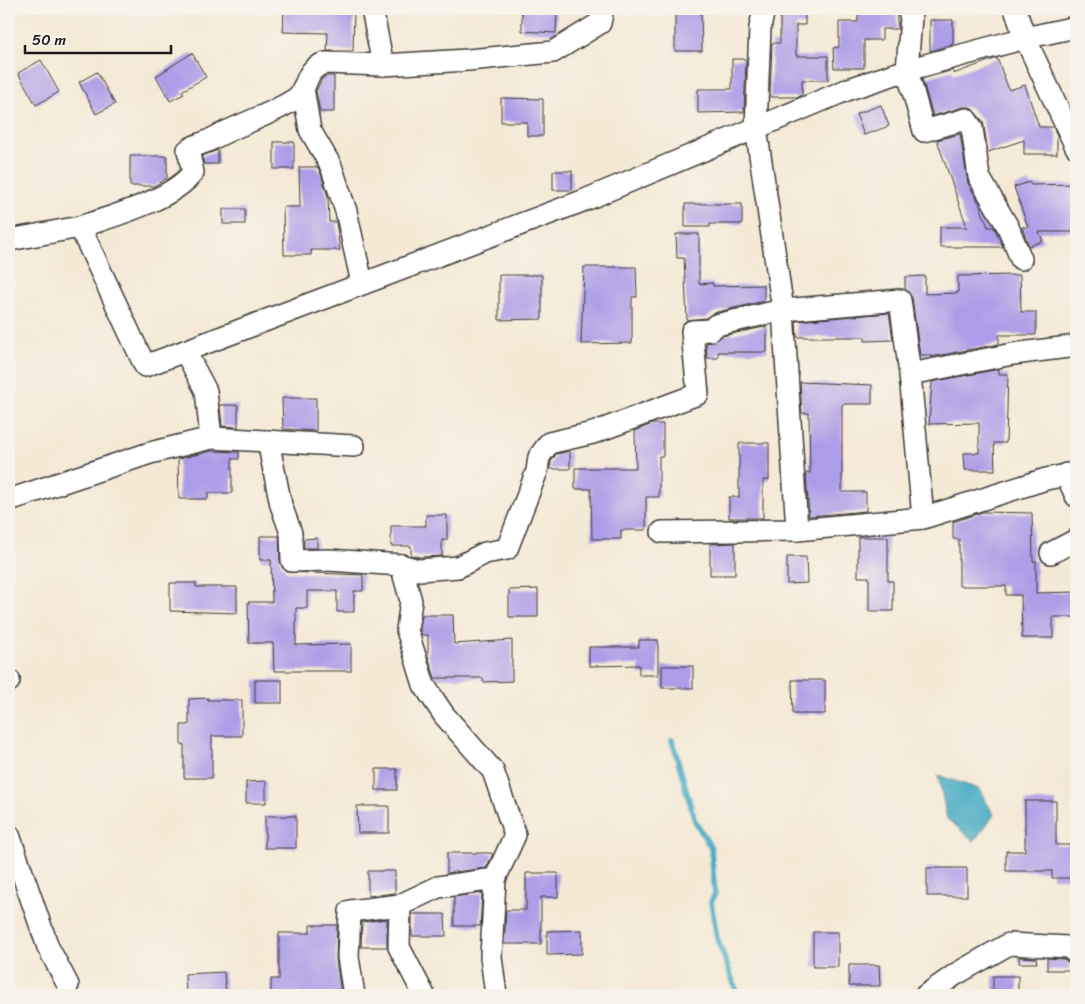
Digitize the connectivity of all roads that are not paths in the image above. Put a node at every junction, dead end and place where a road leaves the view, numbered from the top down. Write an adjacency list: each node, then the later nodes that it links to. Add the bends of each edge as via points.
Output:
1 (372, 9): 10 (street)
2 (603, 9): 10 (street, via 600,23 553,52)
3 (764, 9): 13 (street, via 760,28)
4 (908, 9): 11 (street, via 911,17)
5 (1015, 9): 9 (street)
6 (1073, 9): 7 (street)
7 (1076, 20)
8 (1076, 27): 9 (street)
9 (1025, 38): 11 (street); 14 (street)
10 (383, 65): 12 (street, via 325,63 311,71)
11 (907, 70): 13 (street, via 849,89); 17 (street, via 924,131 966,119 972,128 979,177 1008,227)
12 (303, 88): 15 (street, via 300,96 270,114 188,150 193,172 176,187 129,211); 18 (street, via 310,130 331,166 346,211)
13 (756, 128): 18 (street, via 584,200); 19 (street)
14 (1076, 147)
15 (80, 227): 16 (street); 21 (street, via 145,366)
16 (9, 240)
17 (1021, 259)
18 (362, 284): 21 (street)
19 (783, 310): 22 (street, via 900,300); 30 (street); 34 (street, via 716,325 711,330 692,332 698,394 593,433 549,443 539,457 537,471 507,549 484,553 458,568 419,570)
20 (1076, 346): 22 (street, via 1013,354)
21 (185, 351): 23 (street, via 206,391)
22 (910, 374): 29 (street)
23 (211, 438): 24 (street); 28 (street, via 116,463)
24 (268, 441): 25 (street); 34 (street, via 281,505 291,533 292,561)
25 (354, 446)
26 (1071, 473): 27 (street); 29 (street)
27 (1076, 496)
28 (9, 500)
29 (923, 518): 30 (street)
30 (797, 530): 31 (street)
31 (662, 532)
32 (1076, 540): 33 (street)
33 (1051, 553)
34 (401, 565): 36 (street, via 411,601 407,630 424,685 444,715 493,771 514,835)
35 (9, 835): 39 (street, via 48,947)
36 (495, 879): 37 (street, via 438,887); 42 (street, via 491,957)
37 (400, 905): 40 (street, via 350,911 348,956); 41 (street, via 400,947)
38 (1076, 953): 43 (street, via 1068,947 1009,944)
39 (68, 985)
40 (354, 995)
41 (424, 995)
42 (496, 995)
43 (926, 995)

